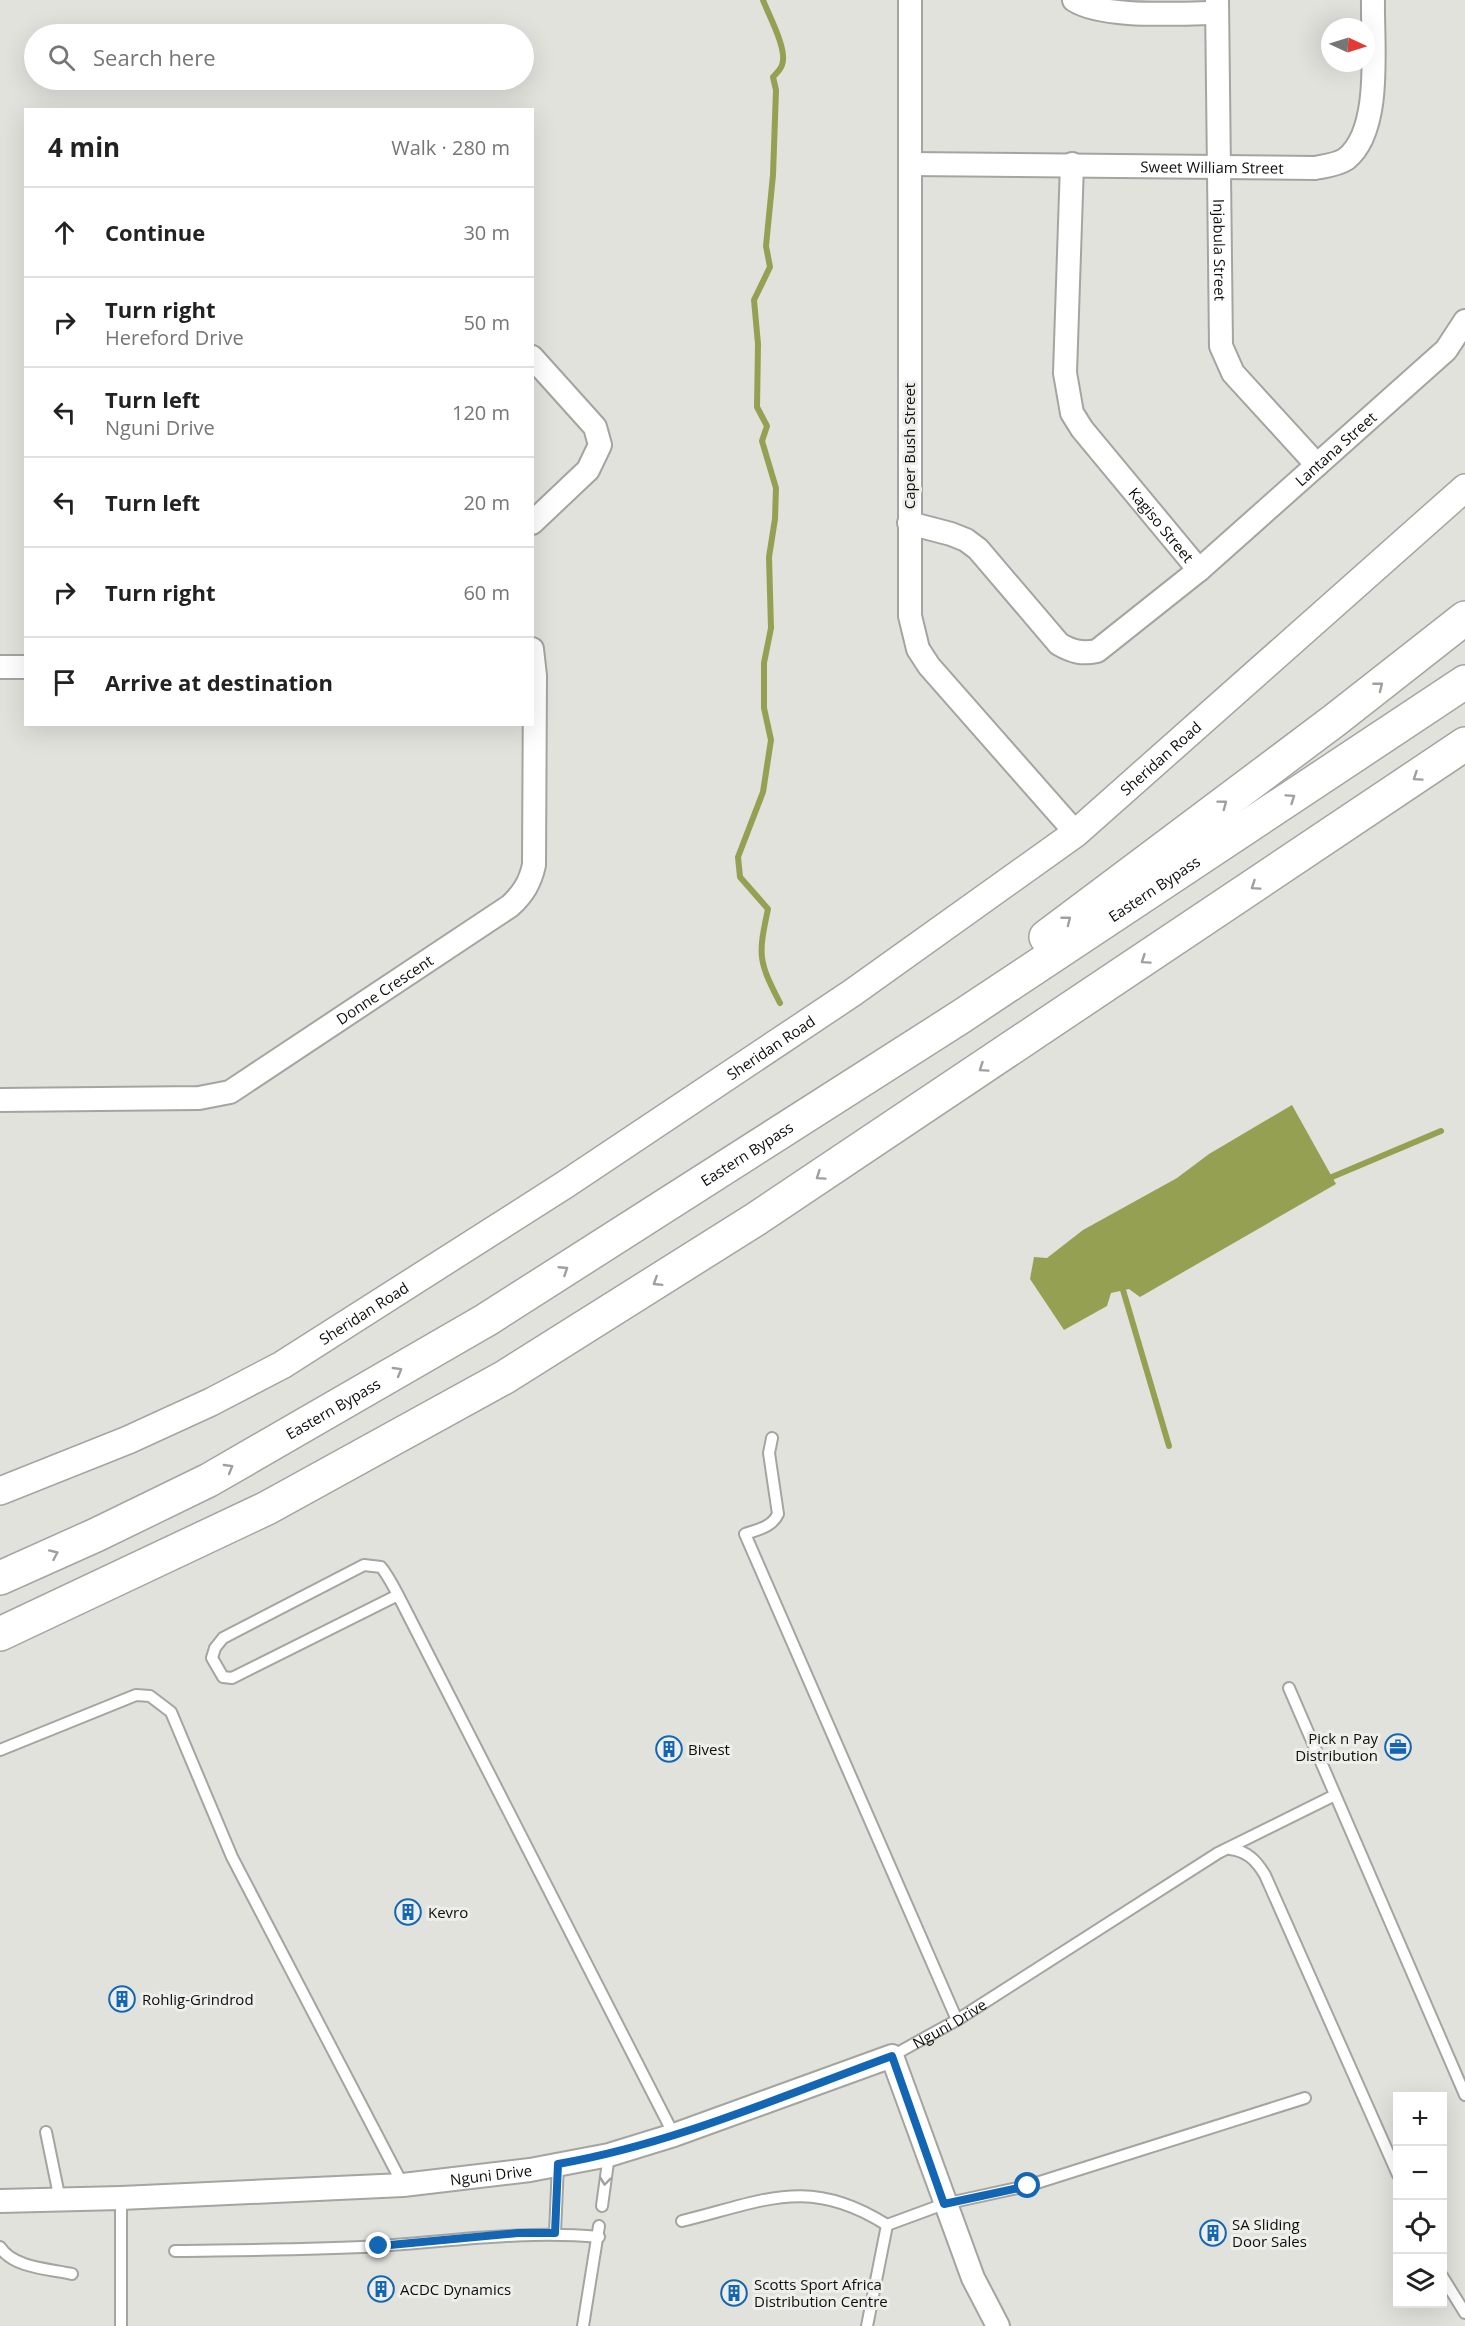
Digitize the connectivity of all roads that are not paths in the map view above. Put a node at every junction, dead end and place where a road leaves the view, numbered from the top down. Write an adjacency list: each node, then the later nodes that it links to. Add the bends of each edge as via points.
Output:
1 (910, 0): 5 (street, Caper Bush Street)
2 (1074, 0): 4 (street, via 1110,12)
3 (1373, 0): 7 (street, Sweet William Street, via 1370,111 1361,141 1345,159 1315,168)
4 (1216, 7): 7 (street, Injabula Street)
5 (910, 164): 6 (street, Sweet William Street); 13 (street, Caper Bush Street)
6 (1072, 164): 7 (street, Sweet William Street); 14 (street, Kagiso Street, via 1065,373 1072,413)
7 (1217, 166): 10 (street, Injabula Street, via 1219,321 1226,362)
8 (1465, 321): 10 (street, Lantana Street, via 1446,350)
9 (534, 359): 12 (street, via 595,427 600,445 588,470)
10 (1317, 465): 14 (street, Lantana Street)
11 (1465, 488): 21 (street, Sheridan Road)
12 (534, 520)
13 (909, 523): 14 (street, Kagiso Street, via 951,534 978,549 1059,644 1071,651 1097,651 1110,643); 21 (street, Caper Bush Street, via 910,616 918,649)
14 (1199, 570)
15 (1465, 618): 22 (highway, one-way to 15, via 1030,949)
16 (0, 667): 17 (street)
17 (24, 667)
18 (534, 667): 23 (street, Donne Crescent, via 534,865 531,880 510,906 230,1092 199,1098)
19 (1465, 682): 22 (highway, Eastern Bypass, one-way to 19)
20 (1465, 744): 28 (highway, one-way to 28, via 756,1219 505,1377 267,1508)
21 (1076, 833): 25 (street, Sheridan Road, via 852,993 566,1185 282,1365 88,1458)
22 (962, 1016): 26 (highway, Eastern Bypass, one-way to 22, via 209,1480 486,1320)
23 (0, 1100)
24 (772, 1438): 33 (lane, via 770,1453 778,1514 766,1527 745,1534)
25 (0, 1491)
26 (0, 1578)
27 (398, 1595): 27 (lane, via 381,1567 364,1565 223,1638 213,1658 223,1677 232,1678); 38 (lane)
28 (0, 1634)
29 (1288, 1689): 31 (lane)
30 (0, 1750): 42 (lane, via 136,1695 150,1696 171,1712 232,1857)
31 (1335, 1795): 32 (lane, Nguni Drive); 35 (lane)
32 (1229, 1849): 33 (lane, Nguni Drive); 41 (lane, via 1250,1856 1265,1875)
33 (957, 2020): 34 (lane, Nguni Drive)
34 (892, 2056): 38 (street, Nguni Drive); 46 (street)
35 (1465, 2095)
36 (1305, 2098): 46 (lane, via 1028,2186)
37 (46, 2132): 44 (lane)
38 (674, 2135): 39 (street, Nguni Drive)
39 (609, 2155): 40 (street, Nguni Drive); 47 (lane, one-way to 47)
40 (558, 2164): 42 (street, Nguni Drive); 50 (lane)
41 (1393, 2164)
42 (403, 2185): 43 (street, Nguni Drive)
43 (121, 2198): 44 (street, Nguni Drive); 57 (lane)
44 (60, 2200): 45 (street, Nguni Drive)
45 (0, 2201)
46 (944, 2204): 49 (lane); 56 (street)
47 (602, 2206)
48 (682, 2221): 49 (lane, via 799,2194 835,2199)
49 (887, 2225): 59 (lane)
50 (555, 2233): 52 (lane, via 379,2246); 58 (lane, via 599,2231)
51 (0, 2247): 53 (lane, via 19,2262)
52 (175, 2252)
53 (72, 2274)
54 (1447, 2283): 55 (lane)
55 (1465, 2313)
56 (995, 2325)
57 (121, 2326)
58 (583, 2326)
59 (867, 2326)

